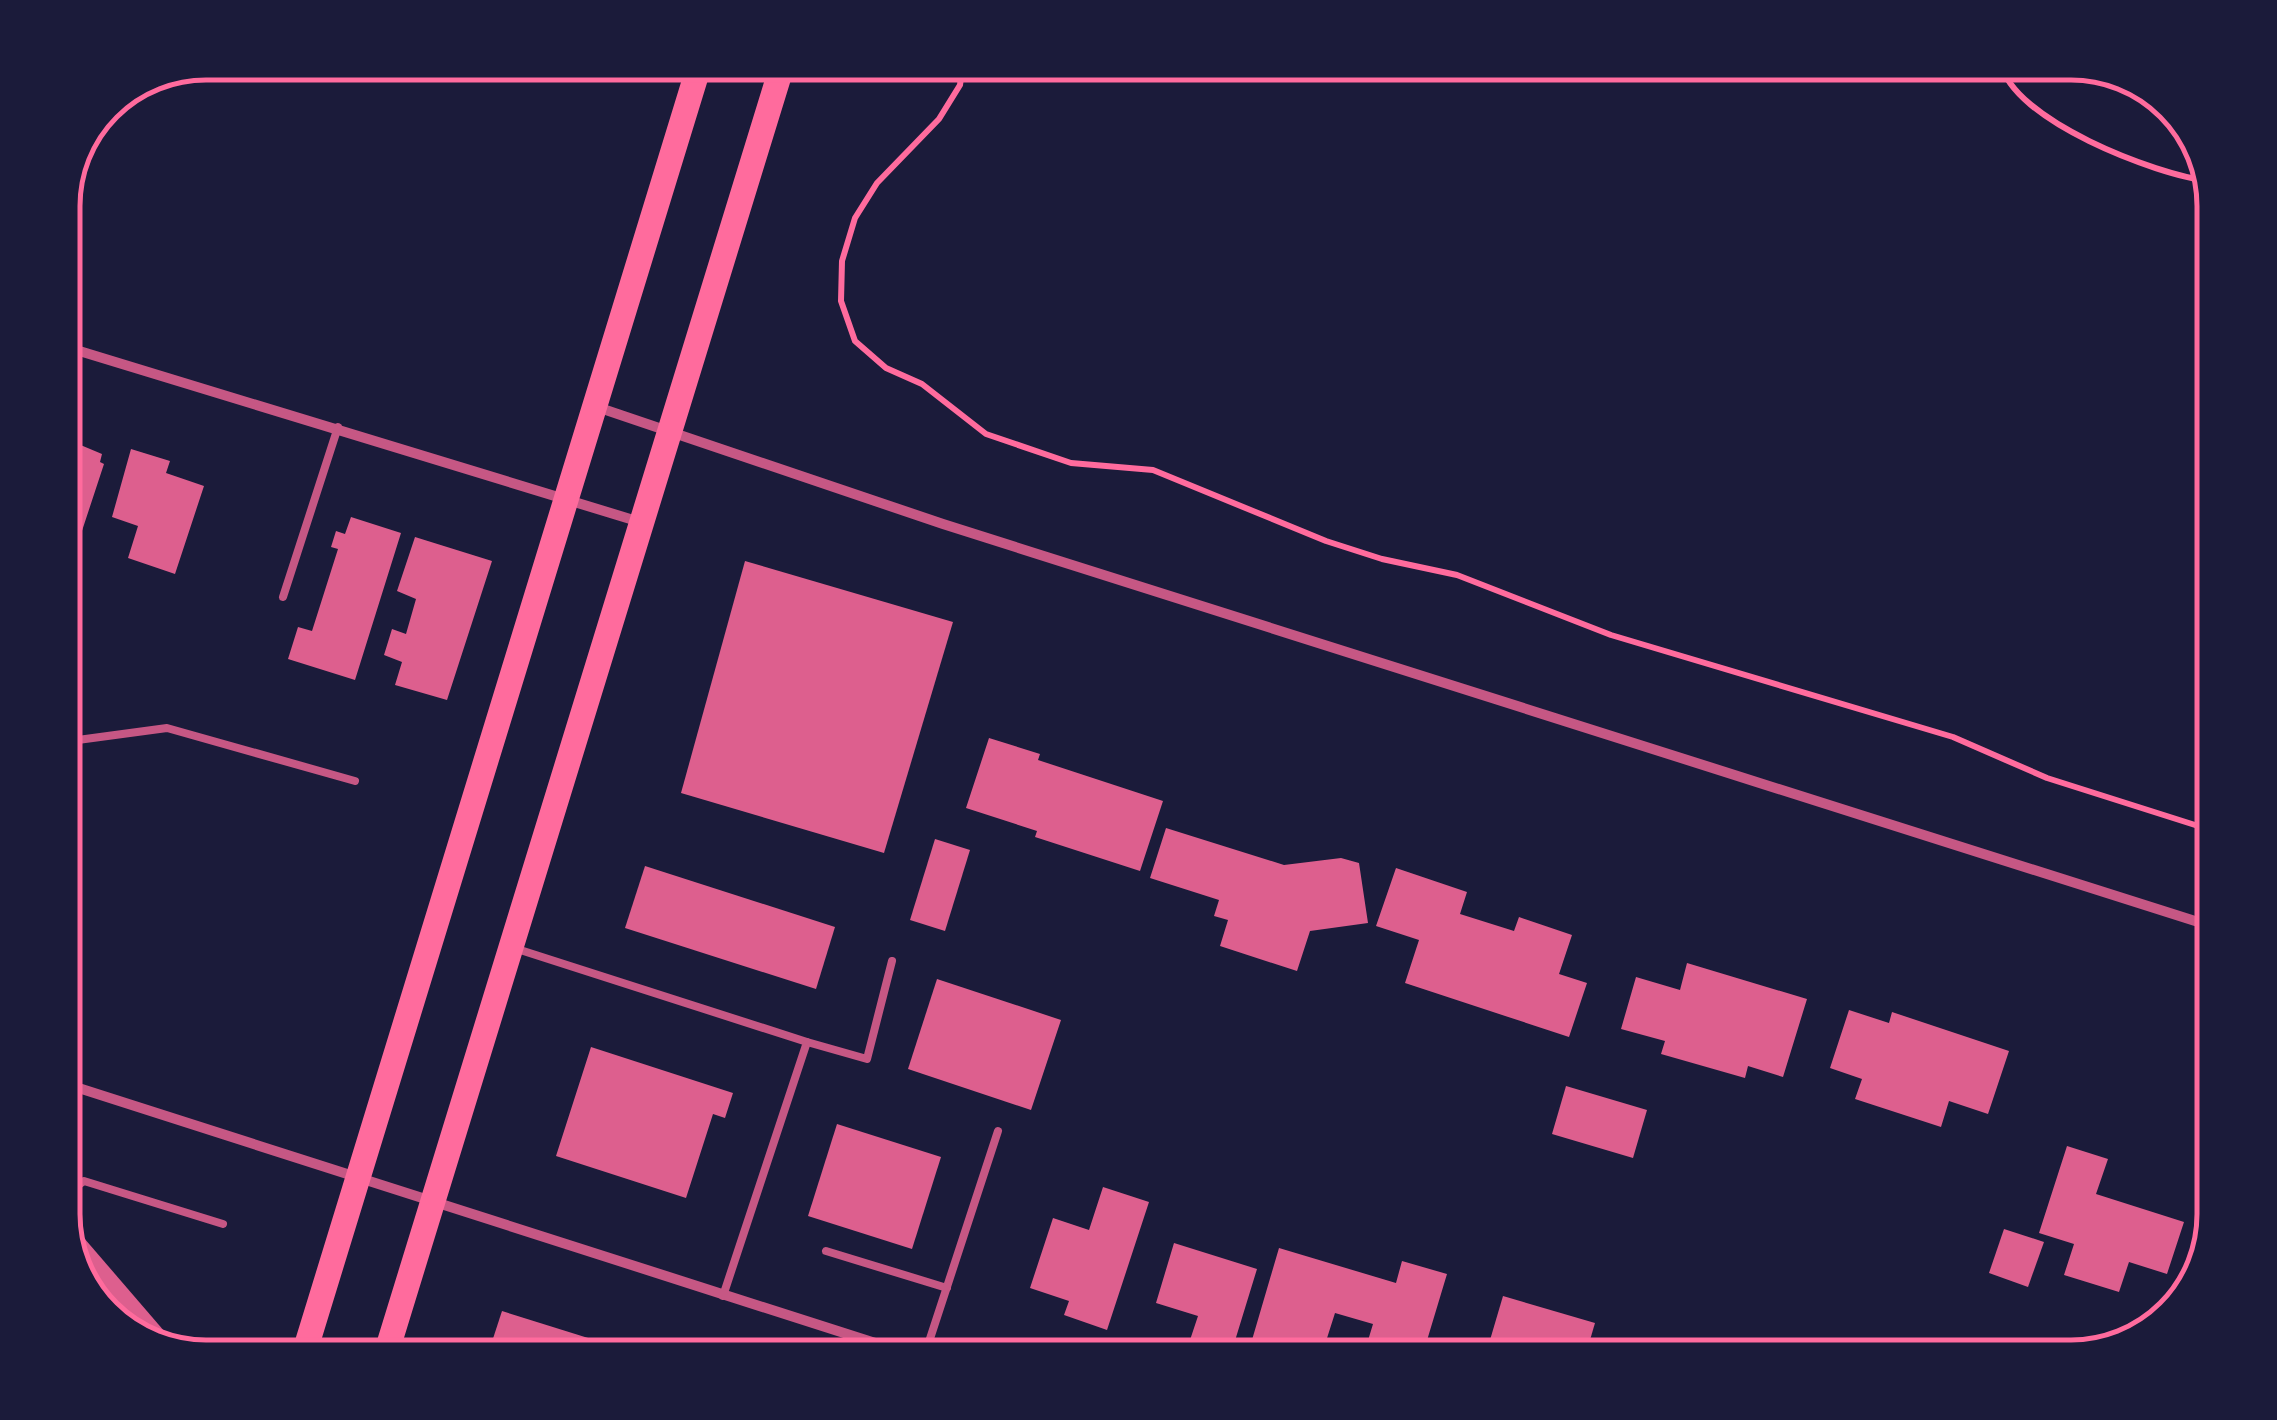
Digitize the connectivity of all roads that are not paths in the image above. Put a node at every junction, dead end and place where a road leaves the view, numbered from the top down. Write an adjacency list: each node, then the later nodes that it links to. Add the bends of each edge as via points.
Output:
1 (694, 80): 4 (main road)
2 (778, 80): 6 (main road)
3 (80, 351): 5 (street)
4 (594, 406): 6 (street); 7 (main road)
5 (338, 427): 7 (street); 9 (lane)
6 (670, 432): 8 (main road); 12 (street)
7 (567, 501): 8 (street); 18 (main road)
8 (640, 522): 13 (main road)
9 (283, 597)
10 (80, 740): 11 (lane, via 167,728)
11 (355, 781)
12 (2197, 922)
13 (512, 948): 15 (lane); 20 (main road)
14 (892, 961): 15 (lane, via 867,1059)
15 (807, 1042): 24 (lane)
16 (80, 1089): 18 (street)
17 (998, 1131): 23 (lane)
18 (359, 1178): 20 (street); 25 (main road)
19 (80, 1184): 21 (lane)
20 (431, 1202): 24 (street); 26 (main road)
21 (223, 1224)
22 (826, 1251): 23 (lane)
23 (946, 1288): 28 (lane)
24 (723, 1296): 27 (street)
25 (308, 1340)
26 (390, 1340)
27 (864, 1340)
28 (927, 1340)

